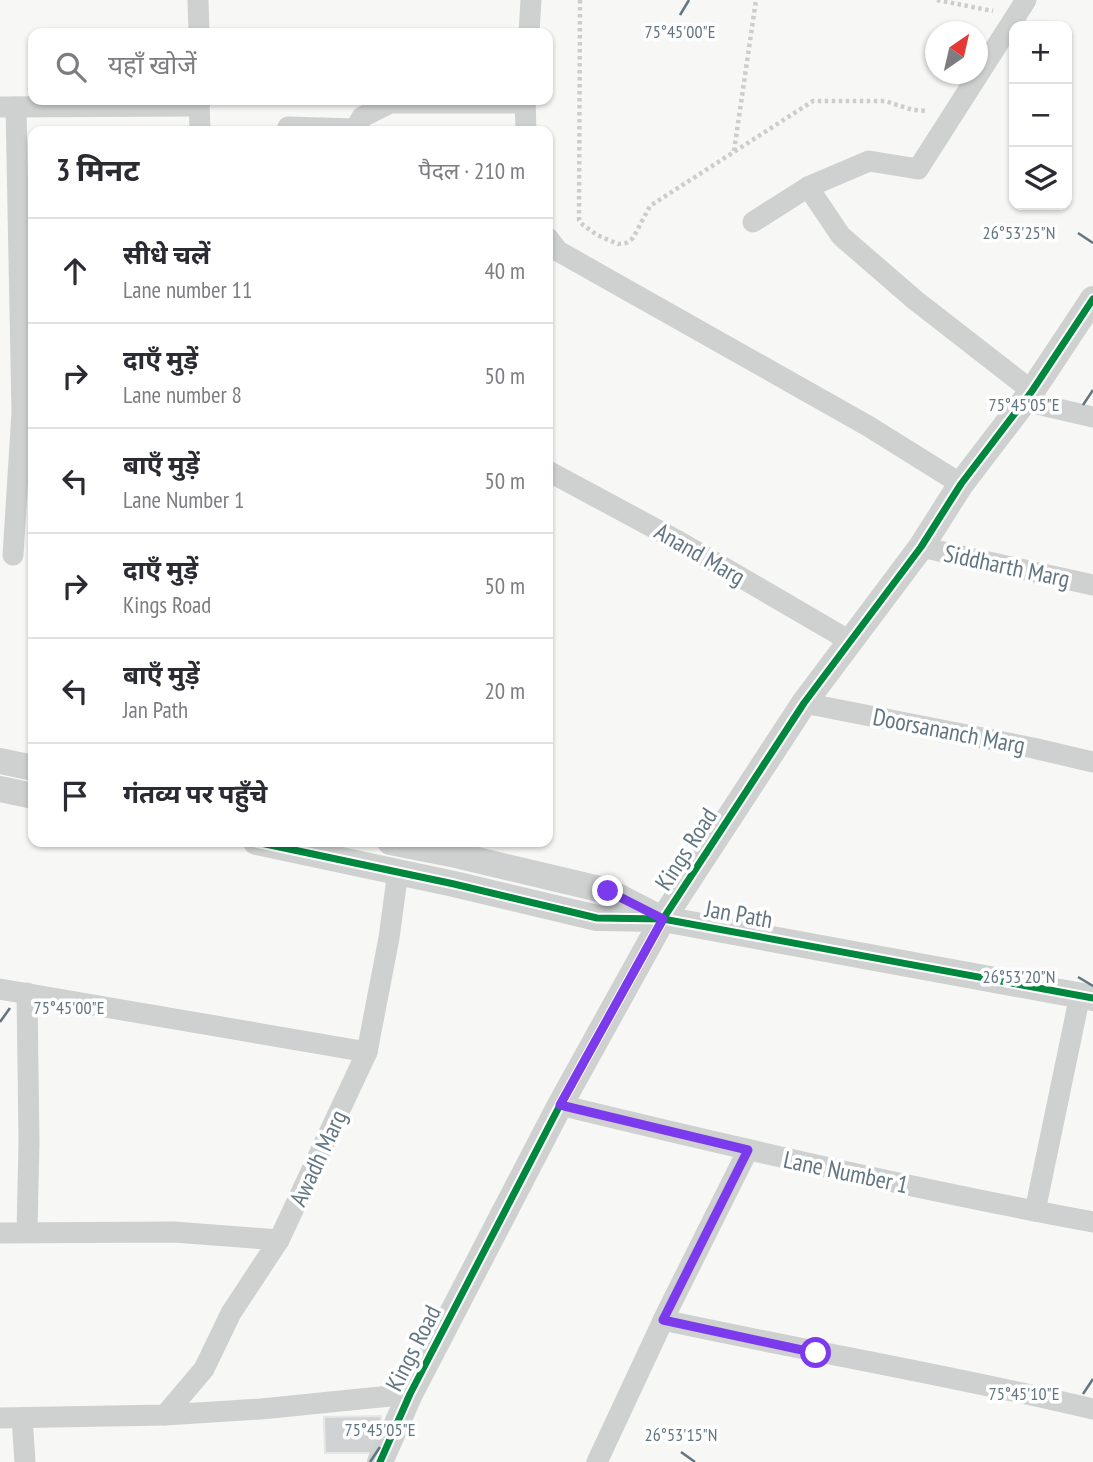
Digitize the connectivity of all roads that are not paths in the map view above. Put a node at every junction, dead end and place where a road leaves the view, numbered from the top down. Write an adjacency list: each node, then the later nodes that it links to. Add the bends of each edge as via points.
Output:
1 (198, 0): 4 (street)
2 (531, 0): 5 (street)
3 (1026, 0): 14 (street, via 918,169 869,161)
4 (199, 28)
5 (529, 28)
6 (104, 105): 10 (street)
7 (199, 105): 11 (street)
8 (386, 105): 12 (street, via 362,117)
9 (525, 105): 13 (street)
10 (8, 107): 23 (street, via 22,413)
11 (200, 126)
12 (357, 126)
13 (526, 126)
14 (808, 187): 15 (street); 18 (street, via 841,236)
15 (753, 222)
16 (553, 244): 21 (street)
17 (1093, 299): 18 (street, Kings Road)
18 (1028, 396): 19 (street); 21 (street, Kings Road)
19 (1093, 417)
20 (553, 474): 25 (street, Anand Marg)
21 (961, 484): 22 (street, Kings Road)
22 (921, 547): 24 (street, Siddharth Marg); 25 (street, Kings Road)
23 (16, 556)
24 (1093, 585)
25 (850, 641): 26 (street, Kings Road)
26 (804, 703): 28 (street, Doorsananch Marg); 36 (street, Kings Road)
27 (0, 761): 29 (street)
28 (1093, 762)
29 (28, 767)
30 (0, 789): 31 (street)
31 (28, 795)
32 (280, 847): 34 (street, Jan Path)
33 (456, 848): 35 (street); 36 (street, Jan Path, via 608,891)
34 (398, 871): 35 (street, Jan Path); 40 (street, Awadh Marg)
35 (454, 884): 36 (street, Jan Path, via 597,918)
36 (663, 919): 39 (street, Jan Path); 41 (street, Kings Road)
37 (0, 989): 38 (street)
38 (27, 993): 40 (street); 45 (street)
39 (1087, 996): 43 (street)
40 (367, 1052): 47 (street, Awadh Marg)
41 (560, 1105): 42 (street, Lane Number 1); 49 (street, Kings Road)
42 (748, 1150): 43 (street, Lane Number 1); 48 (street)
43 (1035, 1211): 44 (street, Lane Number 1)
44 (1093, 1222)
45 (27, 1232): 46 (street); 47 (street, via 174,1232)
46 (0, 1233)
47 (279, 1240): 51 (street, Awadh Marg, via 231,1313 204,1369)
48 (663, 1320): 50 (street); 56 (street)
49 (410, 1394): 51 (street); 55 (street, Kings Road)
50 (1093, 1409)
51 (165, 1415): 53 (street)
52 (0, 1418): 53 (street)
53 (22, 1418): 54 (street)
54 (25, 1462)
55 (380, 1462)
56 (597, 1462)

